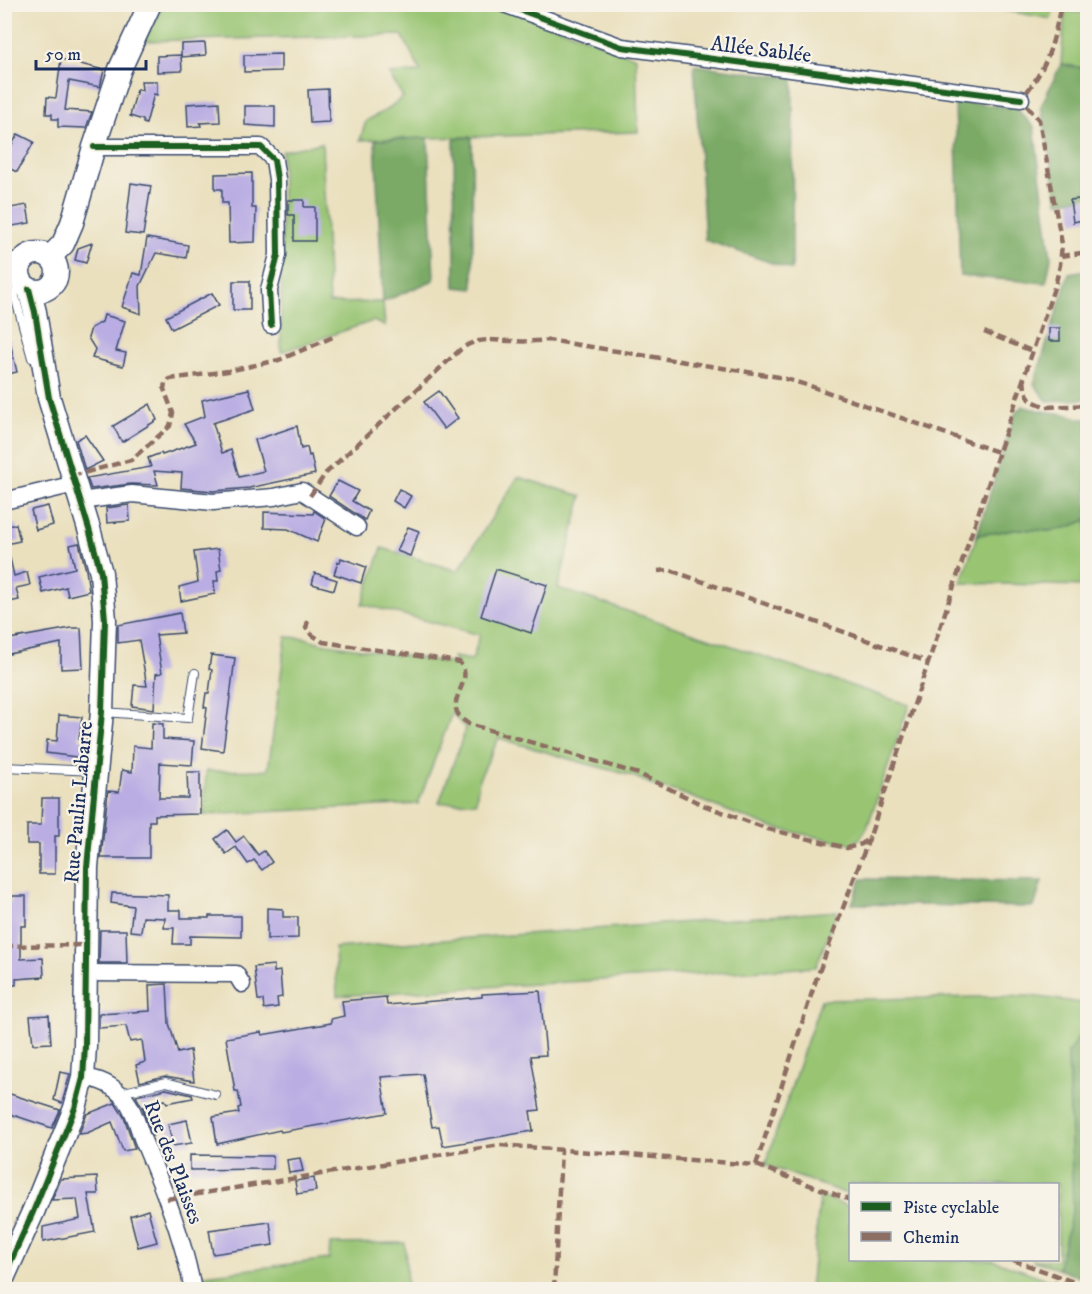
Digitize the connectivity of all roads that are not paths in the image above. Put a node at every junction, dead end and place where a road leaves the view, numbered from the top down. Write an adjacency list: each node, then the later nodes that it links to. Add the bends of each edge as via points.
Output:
1 (150, 4): 4 (street, via 120,69)
2 (504, 4): 3 (street, Allée Sablée, via 622,47)
3 (1021, 99)
4 (94, 147): 5 (street, via 72,223 63,244); 7 (street, via 261,147 274,160 278,255 269,290)
5 (50, 257): 6 (street, via 33,254 23,261); 6 (street, Rue Paulin Labarre, via 56,278)
6 (25, 276): 8 (street, Rue Paulin Labarre, via 44,310); 8 (lane, via 14,293 32,358)
7 (271, 325)
8 (43, 365): 9 (street, Rue Paulin Labarre)
9 (78, 493): 10 (street); 11 (street, via 213,502 302,491); 13 (street, Rue Paulin Labarre, via 101,573 105,620)
10 (4, 501)
11 (357, 527)
12 (195, 673): 13 (lane, via 188,718)
13 (102, 712): 15 (street, Rue Paulin Labarre)
14 (4, 767): 15 (lane)
15 (96, 771): 16 (street, Rue Paulin Labarre, via 87,867)
16 (85, 973): 17 (street, via 236,974); 18 (street, Rue Paulin Labarre)
17 (242, 984)
18 (83, 1078): 19 (street, Rue des Plaisses, via 109,1084); 21 (street, Rue Paulin Labarre, via 75,1108)
19 (119, 1094): 20 (lane, via 166,1082); 22 (street, Rue des Plaisses, via 127,1102 164,1192)
20 (216, 1095)
21 (4, 1276)
22 (193, 1290)

